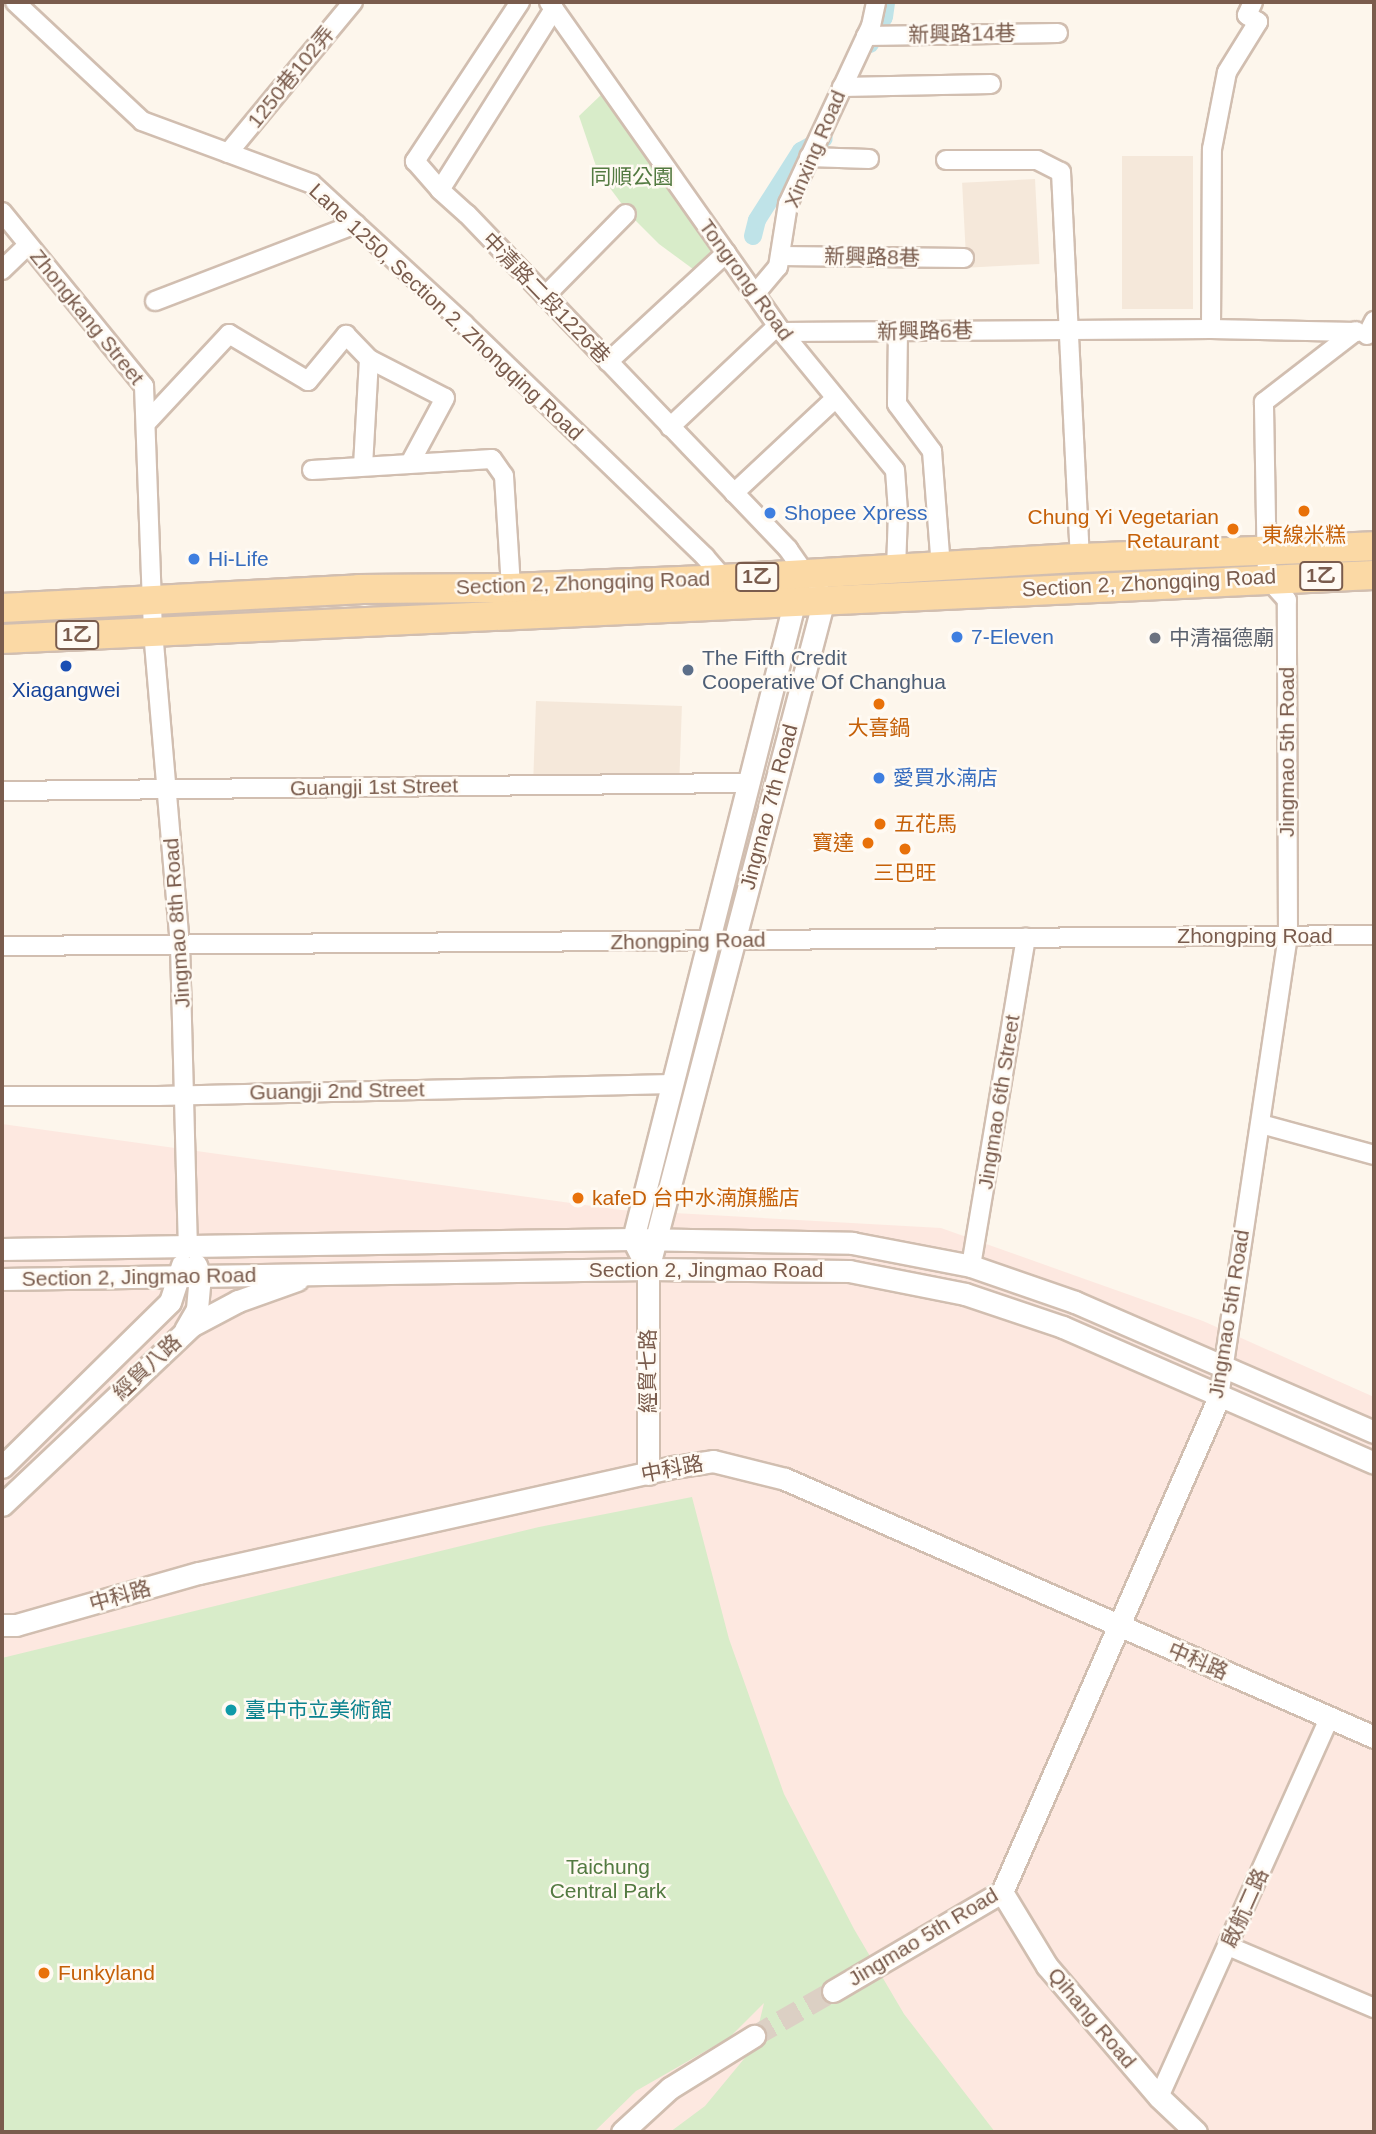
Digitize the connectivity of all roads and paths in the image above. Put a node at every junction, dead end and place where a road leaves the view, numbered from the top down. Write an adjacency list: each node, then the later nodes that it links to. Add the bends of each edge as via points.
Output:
1 (15, 2): 11 (street, Lane 1250, Section 2, Zhongqing Road, via 142,121)
2 (353, 2): 11 (street, 1250巷102弄)
3 (520, 2): 15 (street, 中清路二段1226巷, via 415,161)
4 (876, 2): 8 (street, Xinxing Road)
5 (1253, 2): 29 (street, via 1247,15 1258,22 1227,72 1212,149)
6 (552, 5): 15 (street); 20 (street, Tongrong Road)
7 (1058, 33): 8 (street, 新興路14巷)
8 (866, 36): 10 (street, Xinxing Road)
9 (991, 84): 10 (street)
10 (842, 87): 12 (street, Xinxing Road)
11 (228, 153): 18 (street, Lane 1250, Section 2, Zhongqing Road, via 312,184)
12 (810, 157): 13 (street); 21 (street, Xinxing Road, via 788,204)
13 (869, 159)
14 (946, 160): 28 (street, via 1037,160 1060,172)
15 (440, 190): 25 (street, 中清路二段1226巷)
16 (2, 212): 19 (street, Zhongkang Street)
17 (626, 214): 25 (street)
18 (356, 224): 26 (street); 48 (street, Lane 1250, Section 2, Zhongqing Road)
19 (28, 245): 23 (street); 35 (street, Zhongkang Street, via 145,386)
20 (726, 253): 24 (street, Tongrong Road); 33 (street)
21 (780, 256): 22 (street, 新興路8巷); 24 (street, Xinxing Road, via 778,267)
22 (964, 258)
23 (2, 271)
24 (755, 294): 27 (street, Tongrong Road)
25 (545, 296): 33 (street, 中清路二段1226巷)
26 (155, 302)
27 (779, 329): 30 (street, 新興路6巷); 34 (street, Tongrong Road); 36 (street)
28 (1069, 329): 29 (street, 新興路6巷); 30 (street, 新興路6巷); 43 (street)
29 (1211, 329): 31 (street, 新興路6巷)
30 (898, 331): 45 (street, via 897,404 932,451)
31 (1368, 333): 42 (street, via 1264,402)
32 (369, 359): 35 (street, via 346,335 308,381 229,334); 37 (street, via 445,398); 38 (street)
33 (608, 362): 36 (street, 中清路二段1226巷)
34 (836, 398): 40 (street); 44 (street, Tongrong Road, via 895,470)
35 (148, 422): 52 (street, Zhongkang Street)
36 (670, 427): 40 (street, 中清路二段1226巷)
37 (410, 463): 38 (street); 50 (street, via 492,459 504,476)
38 (363, 466): 39 (street)
39 (312, 470)
40 (734, 493): 46 (street, 中清路二段1226巷, via 788,549)
41 (1374, 546): 42 (main road, Section 2, Zhongqing Road / 1乙)
42 (1268, 549): 43 (main road, Section 2, Zhongqing Road / 1乙); 49 (street)
43 (1080, 558): 45 (main road, Section 2, Zhongqing Road / 1乙)
44 (896, 568): 45 (main road, Section 2, Zhongqing Road / 1乙); 46 (main road, Section 2, Zhongqing Road / 1乙)
45 (941, 568)
46 (806, 575): 48 (main road, Section 2, Zhongqing Road / 1乙); 51 (street); 53 (street, Jingmao 7th Road)
47 (1374, 575): 49 (main road, Section 2, Zhongqing Road / 1乙)
48 (726, 578): 50 (main road, Section 2, Zhongqing Road / 1乙); 54 (street, Lane 1250, Section 2, Zhongqing Road)
49 (1267, 578): 51 (main road, Section 2, Zhongqing Road / 1乙); 63 (street, Jingmao 5th Road, via 1287,600)
50 (511, 588): 52 (main road, Section 2, Zhongqing Road / 1乙, via 359,589)
51 (824, 599): 53 (main road, Section 2, Zhongqing Road / 1乙); 64 (street, Jingmao 7th Road)
52 (153, 600): 55 (main road, Section 2, Zhongqing Road / 1乙); 56 (street, Jingmao 8th Road)
53 (793, 600): 54 (main road, Section 2, Zhongqing Road / 1乙); 58 (street, Jingmao 7th Road)
54 (737, 605): 56 (main road, Section 2, Zhongqing Road / 1乙)
55 (2, 608)
56 (153, 631): 57 (main road, Section 2, Zhongqing Road / 1乙); 59 (street, Jingmao 8th Road)
57 (2, 639)
58 (747, 783): 59 (street, Guangji 1st Street); 65 (street, Jingmao 7th Road)
59 (167, 789): 60 (street, Guangji 1st Street); 66 (street, Jingmao 8th Road)
60 (2, 791)
61 (1374, 935): 63 (street, Zhongping Road)
62 (1026, 937): 63 (street, Zhongping Road); 64 (street, Zhongping Road); 77 (street, Jingmao 6th Street)
63 (1289, 937): 71 (street, Jingmao 5th Road)
64 (734, 940): 65 (street, Zhongping Road); 74 (street, Jingmao 7th Road)
65 (708, 941): 66 (street, Zhongping Road); 68 (street, Jingmao 7th Road)
66 (180, 945): 67 (street, Zhongping Road); 69 (street, Jingmao 8th Road)
67 (2, 946)
68 (671, 1084): 69 (street, Guangji 2nd Street); 73 (street, Jingmao 7th Road)
69 (187, 1095): 70 (street, Guangji 2nd Street); 75 (street, Jingmao 8th Road)
70 (2, 1096)
71 (1261, 1124): 72 (street); 84 (street, Jingmao 5th Road)
72 (1374, 1155)
73 (633, 1238): 74 (street, Section 2, Jingmao Road); 75 (street, Section 2, Jingmao Road); 78 (street)
74 (656, 1239): 77 (street, Section 2, Jingmao Road, via 852,1243); 78 (street, Jingmao 7th Road)
75 (188, 1247): 76 (street, Section 2, Jingmao Road); 80 (street, Jingmao 8th Road); 81 (street, Jingmao 8th Road)
76 (2, 1249)
77 (971, 1266): 84 (street, Section 2, Jingmao Road, via 1075,1302)
78 (648, 1269): 79 (street, Section 2, Jingmao Road); 85 (street, Section 2, Jingmao Road, via 849,1271 965,1294 1063,1327); 89 (street, 經貿七路)
79 (320, 1273): 81 (street, Section 2, Jingmao Road); 83 (street, 經貿八路, via 238,1301)
80 (178, 1276): 81 (street, Section 2, Jingmao Road); 82 (street, Section 2, Jingmao Road); 88 (street, Jingmao 8th Road, via 170,1302)
81 (200, 1276): 83 (street, Jingmao 8th Road, via 197,1309)
82 (2, 1279)
83 (183, 1333): 90 (street, 經貿八路)
84 (1223, 1367): 85 (street, Jingmao 5th Road); 86 (street, Section 2, Jingmao Road)
85 (1219, 1396): 87 (street, Section 2, Jingmao Road); 92 (street, Jingmao 5th Road)
86 (1374, 1432)
87 (1374, 1463)
88 (2, 1467)
89 (648, 1474): 91 (street, 中科路, via 199,1573); 92 (street, 中科路, via 713,1461 785,1479)
90 (2, 1505)
91 (6, 1626)
92 (1118, 1626): 93 (street, 中科路); 95 (street, Jingmao 5th Road)
93 (1329, 1717): 94 (street, 中科路); 96 (street, 啟航二路)
94 (1374, 1737)
95 (1002, 1892): 97 (street, Jingmao 5th Road); 100 (street, Qihang Road, via 1047,1966)
96 (1228, 1946): 98 (street); 100 (street, 啟航二路)
97 (833, 1992)
98 (1374, 2008)
99 (754, 2036): 101 (street, via 670,2088)
100 (1159, 2096): 102 (street, Qihang Road)
101 (622, 2132)
102 (1196, 2132)

